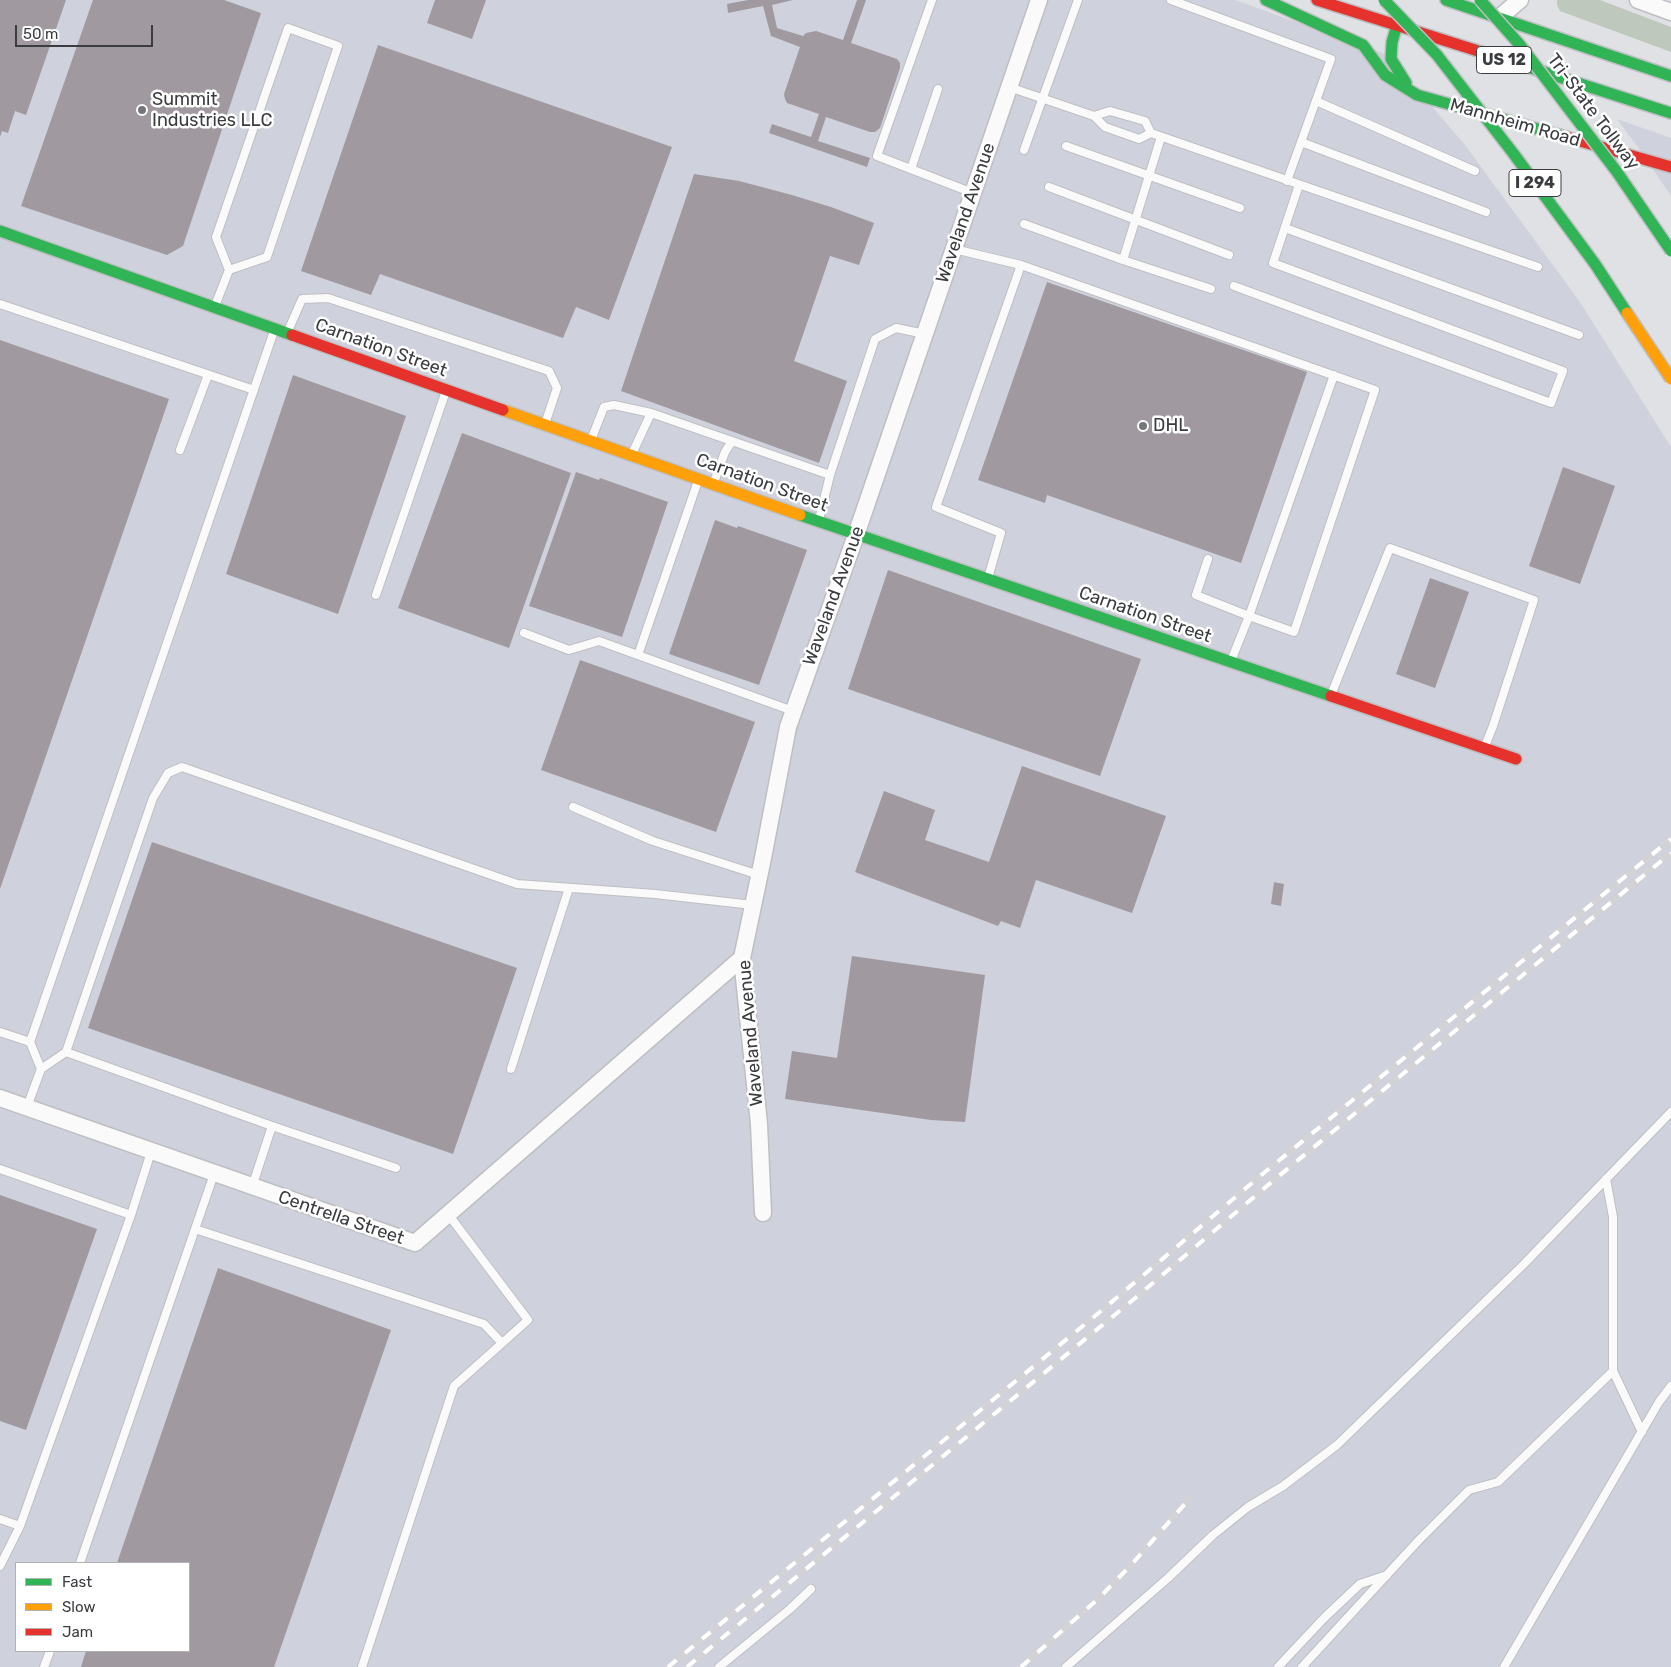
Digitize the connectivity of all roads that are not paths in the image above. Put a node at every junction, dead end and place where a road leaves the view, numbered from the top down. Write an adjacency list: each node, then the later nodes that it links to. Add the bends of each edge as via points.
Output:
1 (932, 0): 29 (lane, via 878,156)
2 (1039, 0): 16 (street, Waveland Avenue)
3 (1078, 0): 19 (lane)
4 (1171, 0): 20 (lane, via 1331,59)
5 (1266, 0): 18 (main road, Mannheim Road, via 1363,45 1385,75)
6 (1317, 0): 14 (main road, US 12)
7 (1384, 0): 59 (main road, I 294, bridge, via 1437,55 1513,153 1595,264)
8 (1446, 0): 13 (main road, US 12)
9 (1480, 0): 43 (main road, Tri-State Tollway, bridge, via 1520,45 1617,172)
10 (1520, 0): 13 (street)
11 (1638, 0): 12 (street)
12 (1671, 10)
13 (1500, 17): 15 (main road, US 12)
14 (1397, 25): 18 (main road, via 1392,59 1400,77); 21 (main road, US 12)
15 (1671, 76)
16 (1009, 87): 19 (lane); 35 (street, Waveland Avenue)
17 (938, 89): 29 (lane)
18 (1417, 95): 28 (main road, Mannheim Road)
19 (1042, 98): 22 (lane); 27 (lane)
20 (1316, 101): 25 (lane); 30 (lane)
21 (1671, 114)
22 (1094, 116): 23 (lane, via 1105,127 1139,139); 23 (lane, via 1110,111 1145,121)
23 (1151, 134): 24 (lane)
24 (1161, 137): 31 (lane); 32 (lane)
25 (1301, 142): 32 (lane); 37 (lane)
26 (1066, 146): 31 (lane)
27 (1024, 150)
28 (1671, 168)
29 (911, 169): 35 (lane)
30 (1475, 171)
31 (1149, 175): 36 (lane); 38 (lane)
32 (1287, 181): 33 (lane)
33 (1299, 185): 40 (lane); 47 (lane)
34 (1050, 187): 38 (lane)
35 (973, 193): 42 (street, Waveland Avenue)
36 (1240, 208)
37 (1486, 212)
38 (1135, 219): 44 (lane); 45 (lane)
39 (1024, 224): 45 (lane)
40 (1285, 228): 49 (lane, via 1273,263 1562,371 1551,403); 56 (lane)
41 (0, 231): 52 (main road, Carnation Street)
42 (954, 249): 46 (lane); 55 (street, Waveland Avenue)
43 (1671, 251)
44 (1229, 255)
45 (1123, 260): 50 (lane)
46 (1020, 265): 58 (lane); 74 (lane, via 936,507 1001,533)
47 (1538, 267)
48 (229, 270): 48 (lane, via 267,257 338,46 288,28 216,237); 52 (lane)
49 (1234, 286)
50 (1211, 290)
51 (0, 304): 57 (lane)
52 (214, 307): 53 (main road, Carnation Street)
53 (275, 329): 54 (main road, Carnation Street); 60 (lane)
54 (287, 333): 61 (main road, Carnation Street); 63 (lane, via 302,299 328,298 549,371 558,388)
55 (925, 334): 68 (lane, via 896,328 874,339); 72 (street, Waveland Avenue)
56 (1579, 336)
57 (208, 375): 60 (lane); 66 (lane)
58 (1334, 376): 76 (lane); 76 (lane, via 1375,390 1294,632)
59 (1671, 379)
60 (254, 390): 90 (lane)
61 (446, 390): 63 (main road, Carnation Street); 75 (lane)
62 (651, 413): 64 (lane, via 614,405 604,407); 65 (lane); 67 (lane)
63 (544, 424): 64 (main road, Carnation Street)
64 (590, 441): 67 (main road, Carnation Street)
65 (732, 442): 68 (lane); 70 (lane, via 724,452)
66 (180, 450)
67 (632, 456): 69 (main road, Carnation Street)
68 (830, 475): 71 (lane)
69 (699, 480): 70 (main road, Carnation Street); 78 (lane)
70 (713, 484): 71 (main road, Carnation Street)
71 (819, 522): 72 (main road, Carnation Street)
72 (856, 535): 74 (main road, Carnation Street); 81 (street, Waveland Avenue)
73 (1208, 560): 76 (lane, via 1196,595)
74 (988, 580): 79 (main road, Carnation Street)
75 (376, 595)
76 (1250, 616): 79 (lane)
77 (524, 632): 78 (lane, via 569,650 599,641)
78 (638, 655): 81 (lane)
79 (1231, 662): 80 (main road, Carnation Street)
80 (1330, 696): 82 (main road, Carnation Street); 82 (lane, via 1390,548 1534,600)
81 (793, 711): 85 (street, Waveland Avenue)
82 (1484, 748): 83 (main road, Carnation Street)
83 (1516, 759)
84 (573, 807): 85 (lane, via 653,840)
85 (759, 875): 87 (street, Waveland Avenue)
86 (569, 888): 87 (lane); 91 (lane, via 517,884 182,766 168,773 153,798); 93 (lane)
87 (753, 905): 88 (street, Waveland Avenue)
88 (742, 958): 104 (street, Waveland Avenue, via 759,1124); 105 (street, Centrella Street)
89 (0, 1032): 90 (lane)
90 (30, 1042): 92 (lane)
91 (66, 1052): 92 (lane); 97 (lane)
92 (41, 1069): 95 (lane)
93 (511, 1069)
94 (0, 1098): 95 (street, Centrella Street)
95 (27, 1107): 98 (street, Centrella Street)
96 (1671, 1112): 102 (lane)
97 (272, 1126): 99 (lane); 103 (lane)
98 (151, 1152): 101 (street, Centrella Street); 106 (lane)
99 (396, 1168)
100 (0, 1169): 106 (lane)
101 (214, 1174): 103 (street, Centrella Street); 107 (lane)
102 (1606, 1180): 109 (lane, via 1613,1217); 122 (lane, via 1490,1298 1337,1445 1283,1486 1248,1506)
103 (252, 1187): 105 (street, Centrella Street, via 415,1243)
104 (763, 1213)
105 (448, 1214): 108 (lane, via 528,1320)
106 (131, 1215): 113 (lane)
107 (195, 1229): 108 (lane, via 484,1324); 114 (lane)
108 (502, 1343): 120 (lane, via 454,1386)
109 (1613, 1371): 111 (lane); 116 (lane, via 1498,1482 1469,1490)
110 (1671, 1386): 111 (lane)
111 (1642, 1432): 125 (lane)
112 (0, 1519): 113 (lane)
113 (20, 1526): 115 (lane)
114 (80, 1562)
115 (0, 1566)
116 (1389, 1574): 123 (lane, via 1360,1584); 124 (lane)
117 (811, 1589): 121 (lane)
118 (50, 1652): 119 (lane)
119 (44, 1667)
120 (362, 1667)
121 (719, 1667)
122 (1066, 1667)
123 (1278, 1667)
124 (1302, 1667)
125 (1504, 1667)

